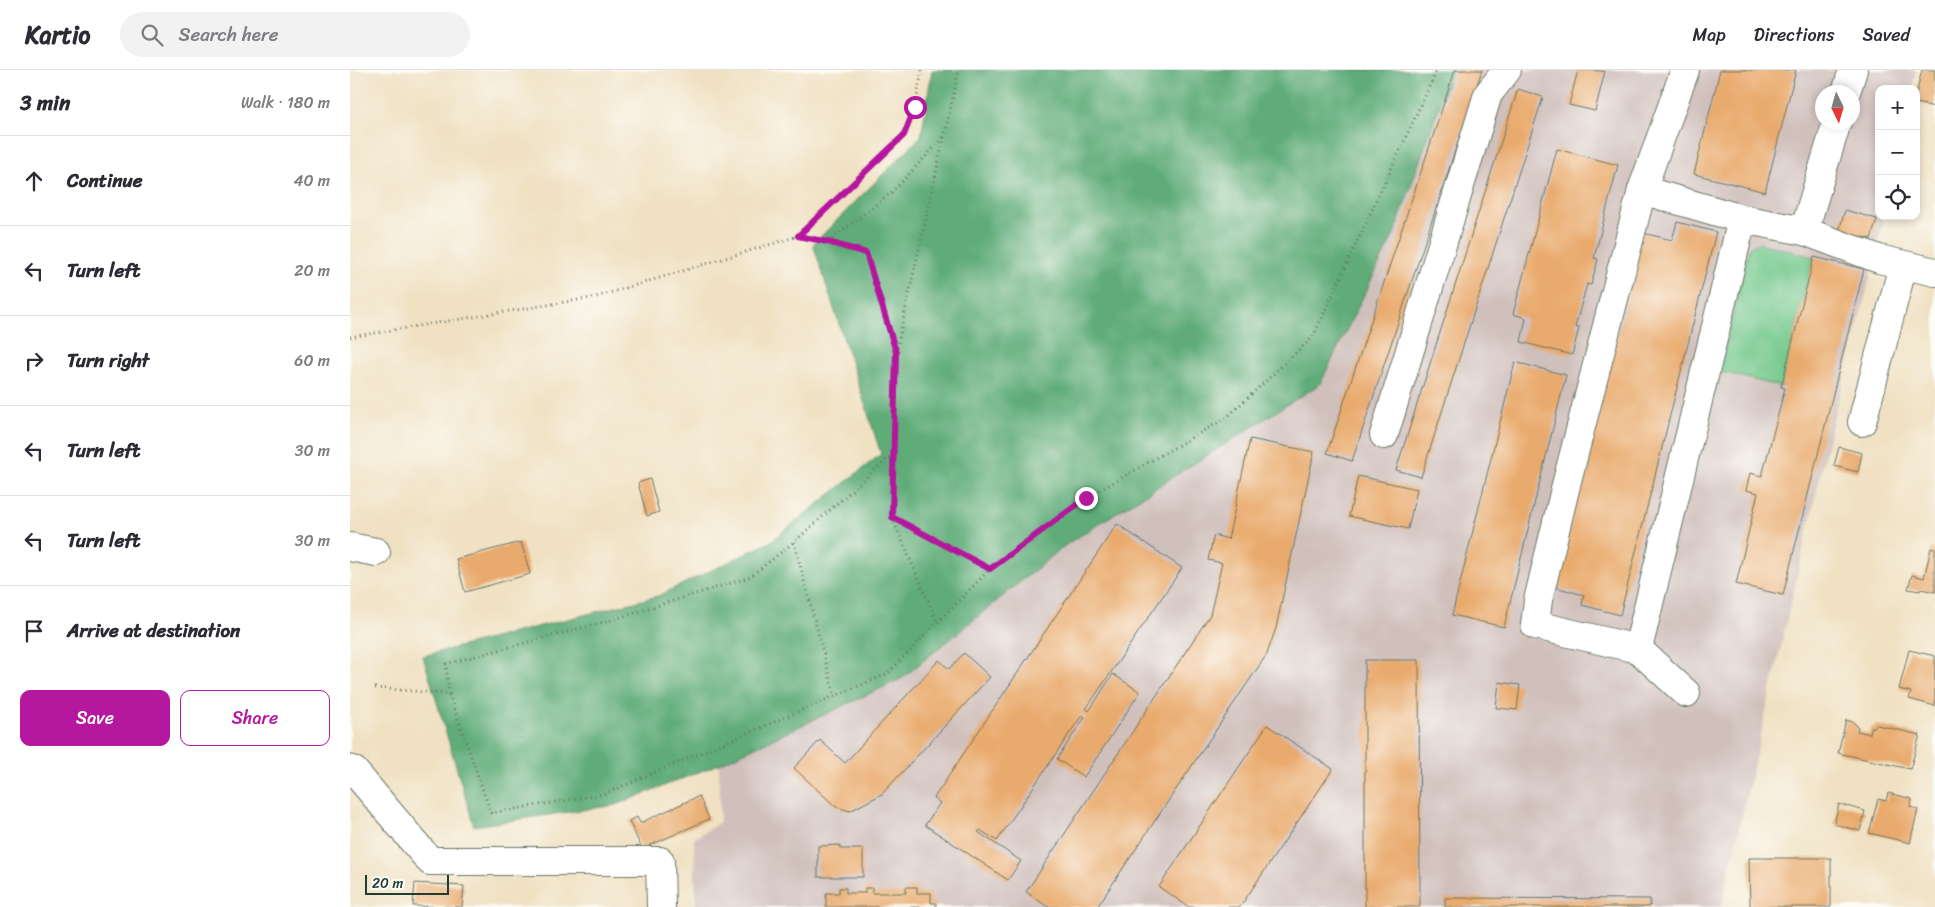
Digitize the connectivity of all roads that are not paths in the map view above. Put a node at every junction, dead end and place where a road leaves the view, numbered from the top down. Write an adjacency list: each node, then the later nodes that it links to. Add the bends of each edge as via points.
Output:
1 (1507, 70): 12 (street, via 1488,94)
2 (1685, 70): 6 (street)
3 (1853, 70): 4 (street)
4 (1848, 85)
5 (1835, 130): 8 (street)
6 (1642, 190): 7 (street); 15 (street, via 1568,477 1538,600 1535,625)
7 (1742, 219): 8 (street); 15 (street)
8 (1804, 231): 9 (street)
9 (1891, 262): 10 (street); 11 (street)
10 (1935, 272)
11 (1862, 422)
12 (1384, 435)
13 (350, 547): 14 (street)
14 (376, 552)
15 (1638, 649): 16 (street)
16 (1686, 693)
17 (350, 769): 18 (street, via 430,861 660,861)
18 (661, 907)

